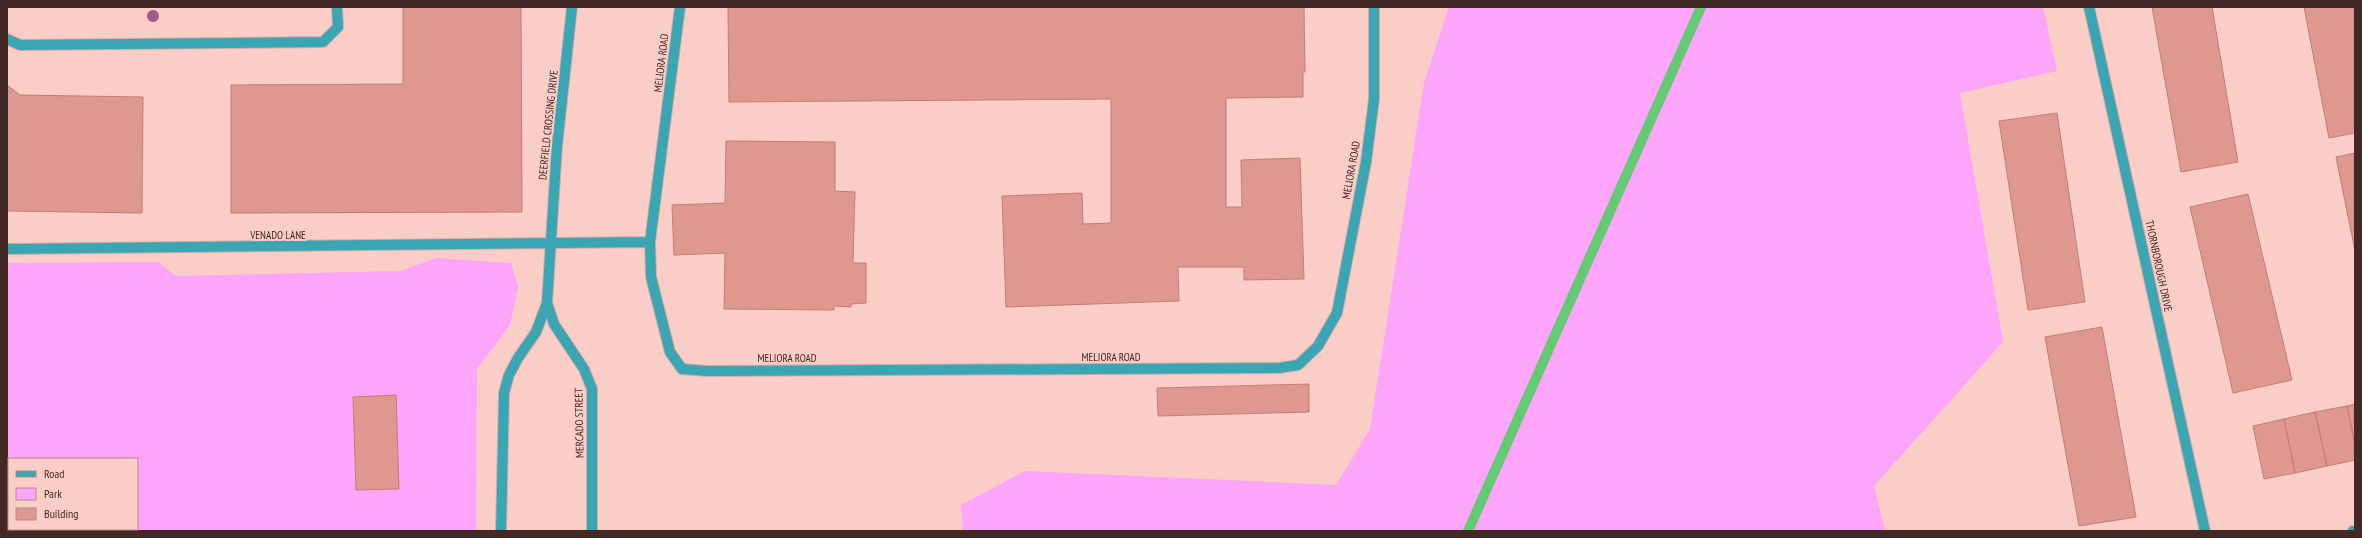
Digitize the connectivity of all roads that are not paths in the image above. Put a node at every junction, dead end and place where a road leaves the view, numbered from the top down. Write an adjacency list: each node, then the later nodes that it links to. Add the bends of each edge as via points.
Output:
1 (337, 7): 6 (street, via 338,27 323,42 20,45)
2 (572, 7): 8 (street, DEERFIELD CROSSING DRIVE)
3 (680, 7): 7 (street, MELIORA ROAD)
4 (1374, 7): 7 (street, MELIORA ROAD, via 1374,99 1366,162 1337,313 1318,346 1298,365 1279,368 1184,369 682,369 670,352 666,337 651,277)
5 (2089, 7): 13 (street, THORNBOROUGH DRIVE)
6 (7, 39)
7 (650, 242): 8 (street)
8 (549, 245): 9 (street, VENADO LANE); 10 (street, MERCADO STREET)
9 (7, 249)
10 (547, 303): 11 (street, MERCADO STREET, via 536,332 509,375 504,393); 12 (street, MERCADO STREET, via 554,324 584,369 592,389)
11 (501, 531)
12 (592, 531)
13 (2204, 531)

